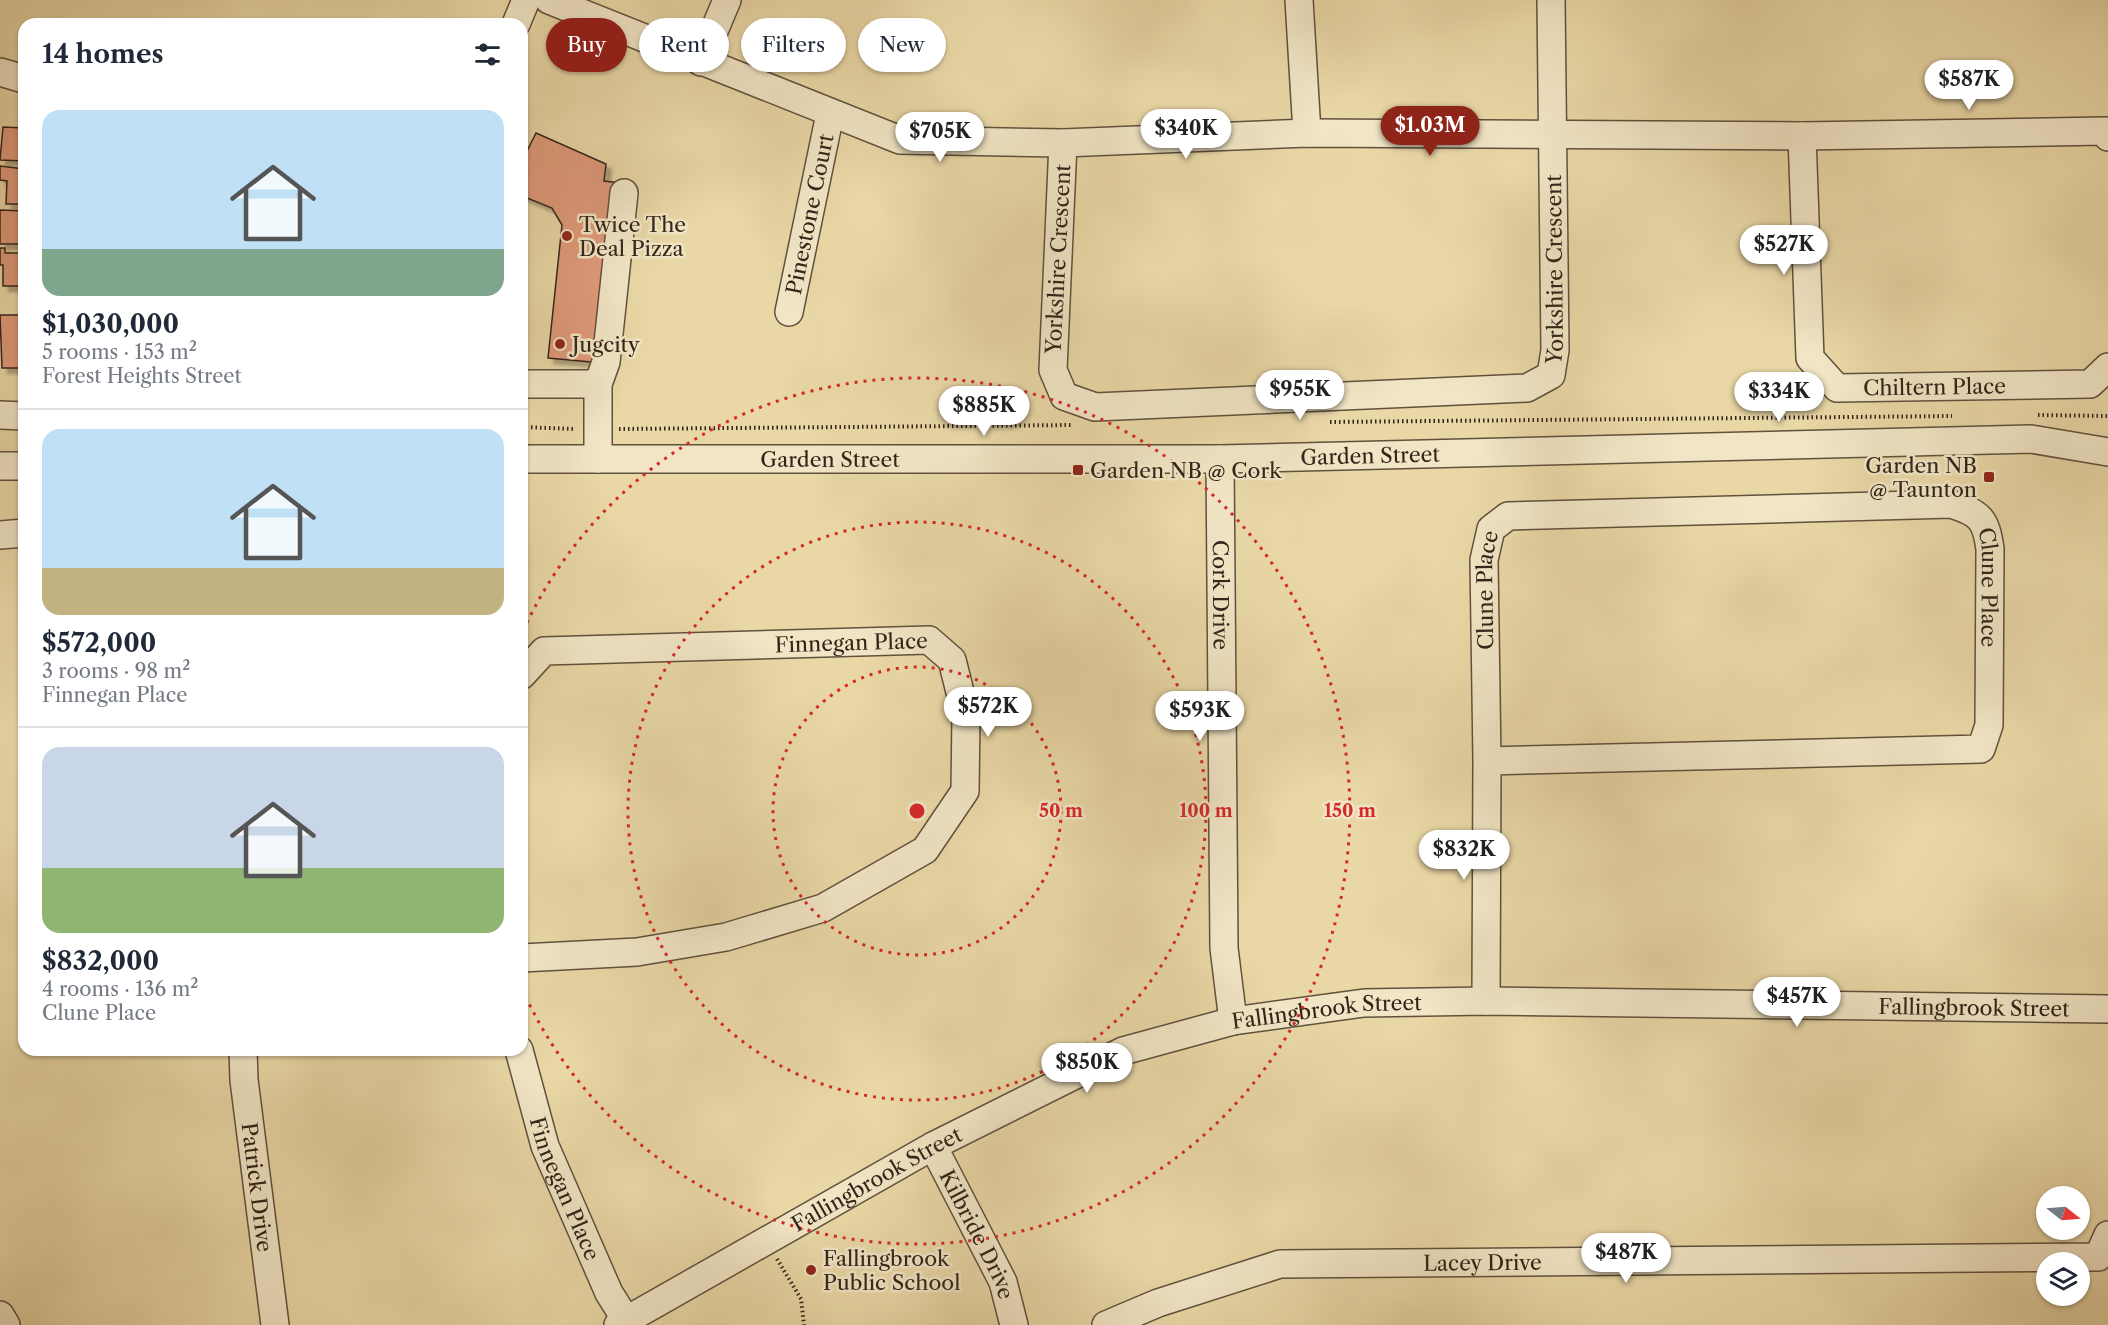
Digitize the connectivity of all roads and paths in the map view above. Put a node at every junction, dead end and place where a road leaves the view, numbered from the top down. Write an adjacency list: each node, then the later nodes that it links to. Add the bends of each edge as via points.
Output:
1 (526, 0): 6 (street)
2 (549, 0): 8 (street)
3 (728, 0): 7 (street)
4 (1299, 0): 13 (street)
5 (1551, 0): 14 (street)
6 (518, 18)
7 (720, 18)
8 (639, 37)
9 (0, 72): 11 (street)
10 (726, 72): 12 (street)
11 (18, 77)
12 (830, 114): 17 (street, via 900,140); 19 (street, Pinestone Court)
13 (1307, 133): 14 (street); 17 (street)
14 (1553, 135): 15 (street); 17 (street, Yorkshire Crescent, via 1556,350 1551,375 1527,388 1095,407 1065,396 1053,369)
15 (1802, 136): 16 (street, via 2105,131); 20 (street, Chiltern Place, via 1810,358 1837,388 2090,384)
16 (2108, 137)
17 (1063, 143)
18 (624, 193): 22 (street, via 606,362)
19 (789, 312)
20 (2108, 367)
21 (528, 384): 22 (street)
22 (598, 384): 27 (street)
23 (0, 415): 24 (street)
24 (18, 416)
25 (2108, 452): 28 (street, Garden Street, via 2031,439)
26 (528, 459): 27 (street, Garden Street)
27 (598, 459): 28 (street, Garden Street)
28 (1220, 459): 38 (street, Cork Drive, via 1224,948)
29 (0, 466): 30 (street)
30 (18, 466)
31 (18, 534): 32 (street)
32 (0, 535)
33 (528, 668): 35 (street, Finnegan Place, via 544,651 929,640 952,660 966,717 965,791 926,850 824,908 726,937 637,952)
34 (1487, 762): 34 (street, Clune Place, via 1981,750 1989,725 1988,530 1976,514 1951,504 1508,516 1491,529 1484,560); 36 (street, Clune Place)
35 (528, 958)
36 (1486, 1001): 37 (street, Fallingbrook Street); 38 (street, Fallingbrook Street, via 1364,1003)
37 (2108, 1009)
38 (1233, 1021): 41 (street, Fallingbrook Street, via 1123,1051)
39 (243, 1056): 47 (street, Patrick Drive)
40 (521, 1056): 45 (street, Finnegan Place, via 545,1146)
41 (933, 1146): 43 (street, Fallingbrook Street); 49 (street, Kilbride Drive, via 1003,1282)
42 (2108, 1235): 50 (street, Lacey Drive, via 2098,1257 1280,1264 1158,1303)
43 (766, 1240): 45 (street, Fallingbrook Street); 48 (path, via 801,1299)
44 (0, 1315): 46 (street)
45 (622, 1322)
46 (6, 1325)
47 (274, 1325)
48 (804, 1325)
49 (1014, 1325)
50 (1106, 1325)

